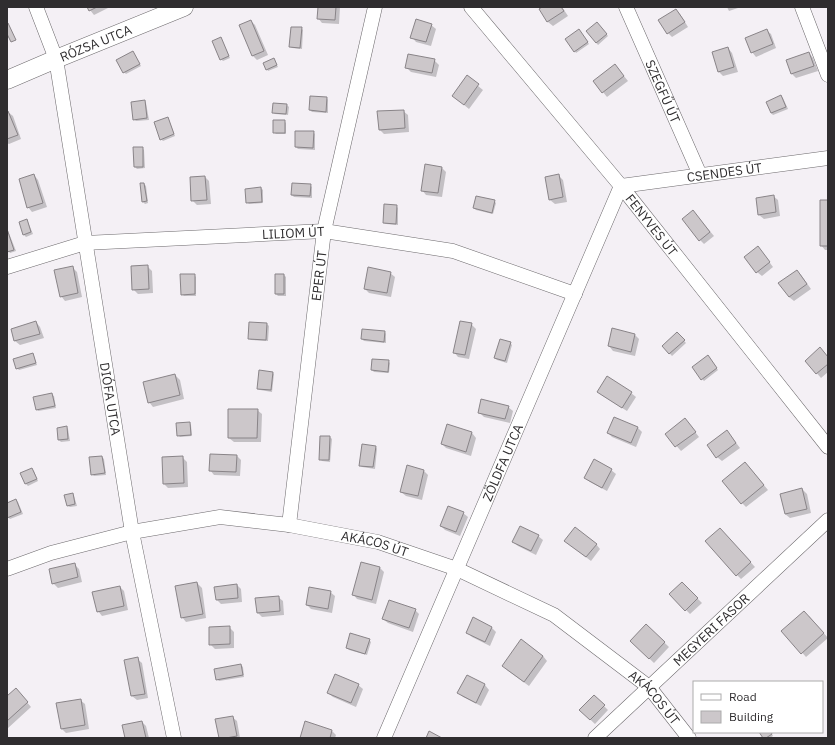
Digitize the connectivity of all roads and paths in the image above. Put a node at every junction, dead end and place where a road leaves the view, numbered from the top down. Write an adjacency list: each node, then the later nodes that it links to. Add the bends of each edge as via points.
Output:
1 (36, 7): 7 (street, DIÓFA UTCA)
2 (184, 7): 7 (street, RÓZSA UTCA)
3 (375, 7): 13 (street, EPER ÚT)
4 (471, 7): 12 (street, FENYVES ÚT)
5 (626, 7): 11 (street, SZEGFŰ ÚT)
6 (802, 7): 8 (street)
7 (56, 59): 9 (street, RÓZSA UTCA); 14 (street, DIÓFA UTCA)
8 (828, 75)
9 (7, 80)
10 (828, 158): 11 (street, CSENDES ÚT)
11 (700, 175): 12 (street, CSENDES ÚT)
12 (621, 186): 16 (street, ZÖLDFA UTCA); 17 (street, FENYVES ÚT)
13 (324, 231): 14 (street, LILIOM ÚT); 16 (street, LILIOM ÚT, via 452,251); 19 (street, EPER ÚT)
14 (85, 244): 15 (street, LILIOM ÚT); 20 (street, DIÓFA UTCA)
15 (7, 267)
16 (574, 294): 22 (street, ZÖLDFA UTCA)
17 (828, 447)
18 (828, 520): 23 (street, MEGYERI FASOR)
19 (289, 525): 20 (street, AKÁCOS ÚT, via 220,517); 22 (street, AKÁCOS ÚT, via 378,542)
20 (132, 532): 21 (street, AKÁCOS ÚT, via 51,553); 24 (street, DIÓFA UTCA)
21 (7, 569)
22 (457, 570): 23 (street, AKÁCOS ÚT, via 554,615); 25 (street, ZÖLDFA UTCA)
23 (649, 687): 26 (street, MEGYERI FASOR); 27 (street, AKÁCOS ÚT)
24 (174, 738)
25 (384, 738)
26 (595, 738)
27 (689, 738)

